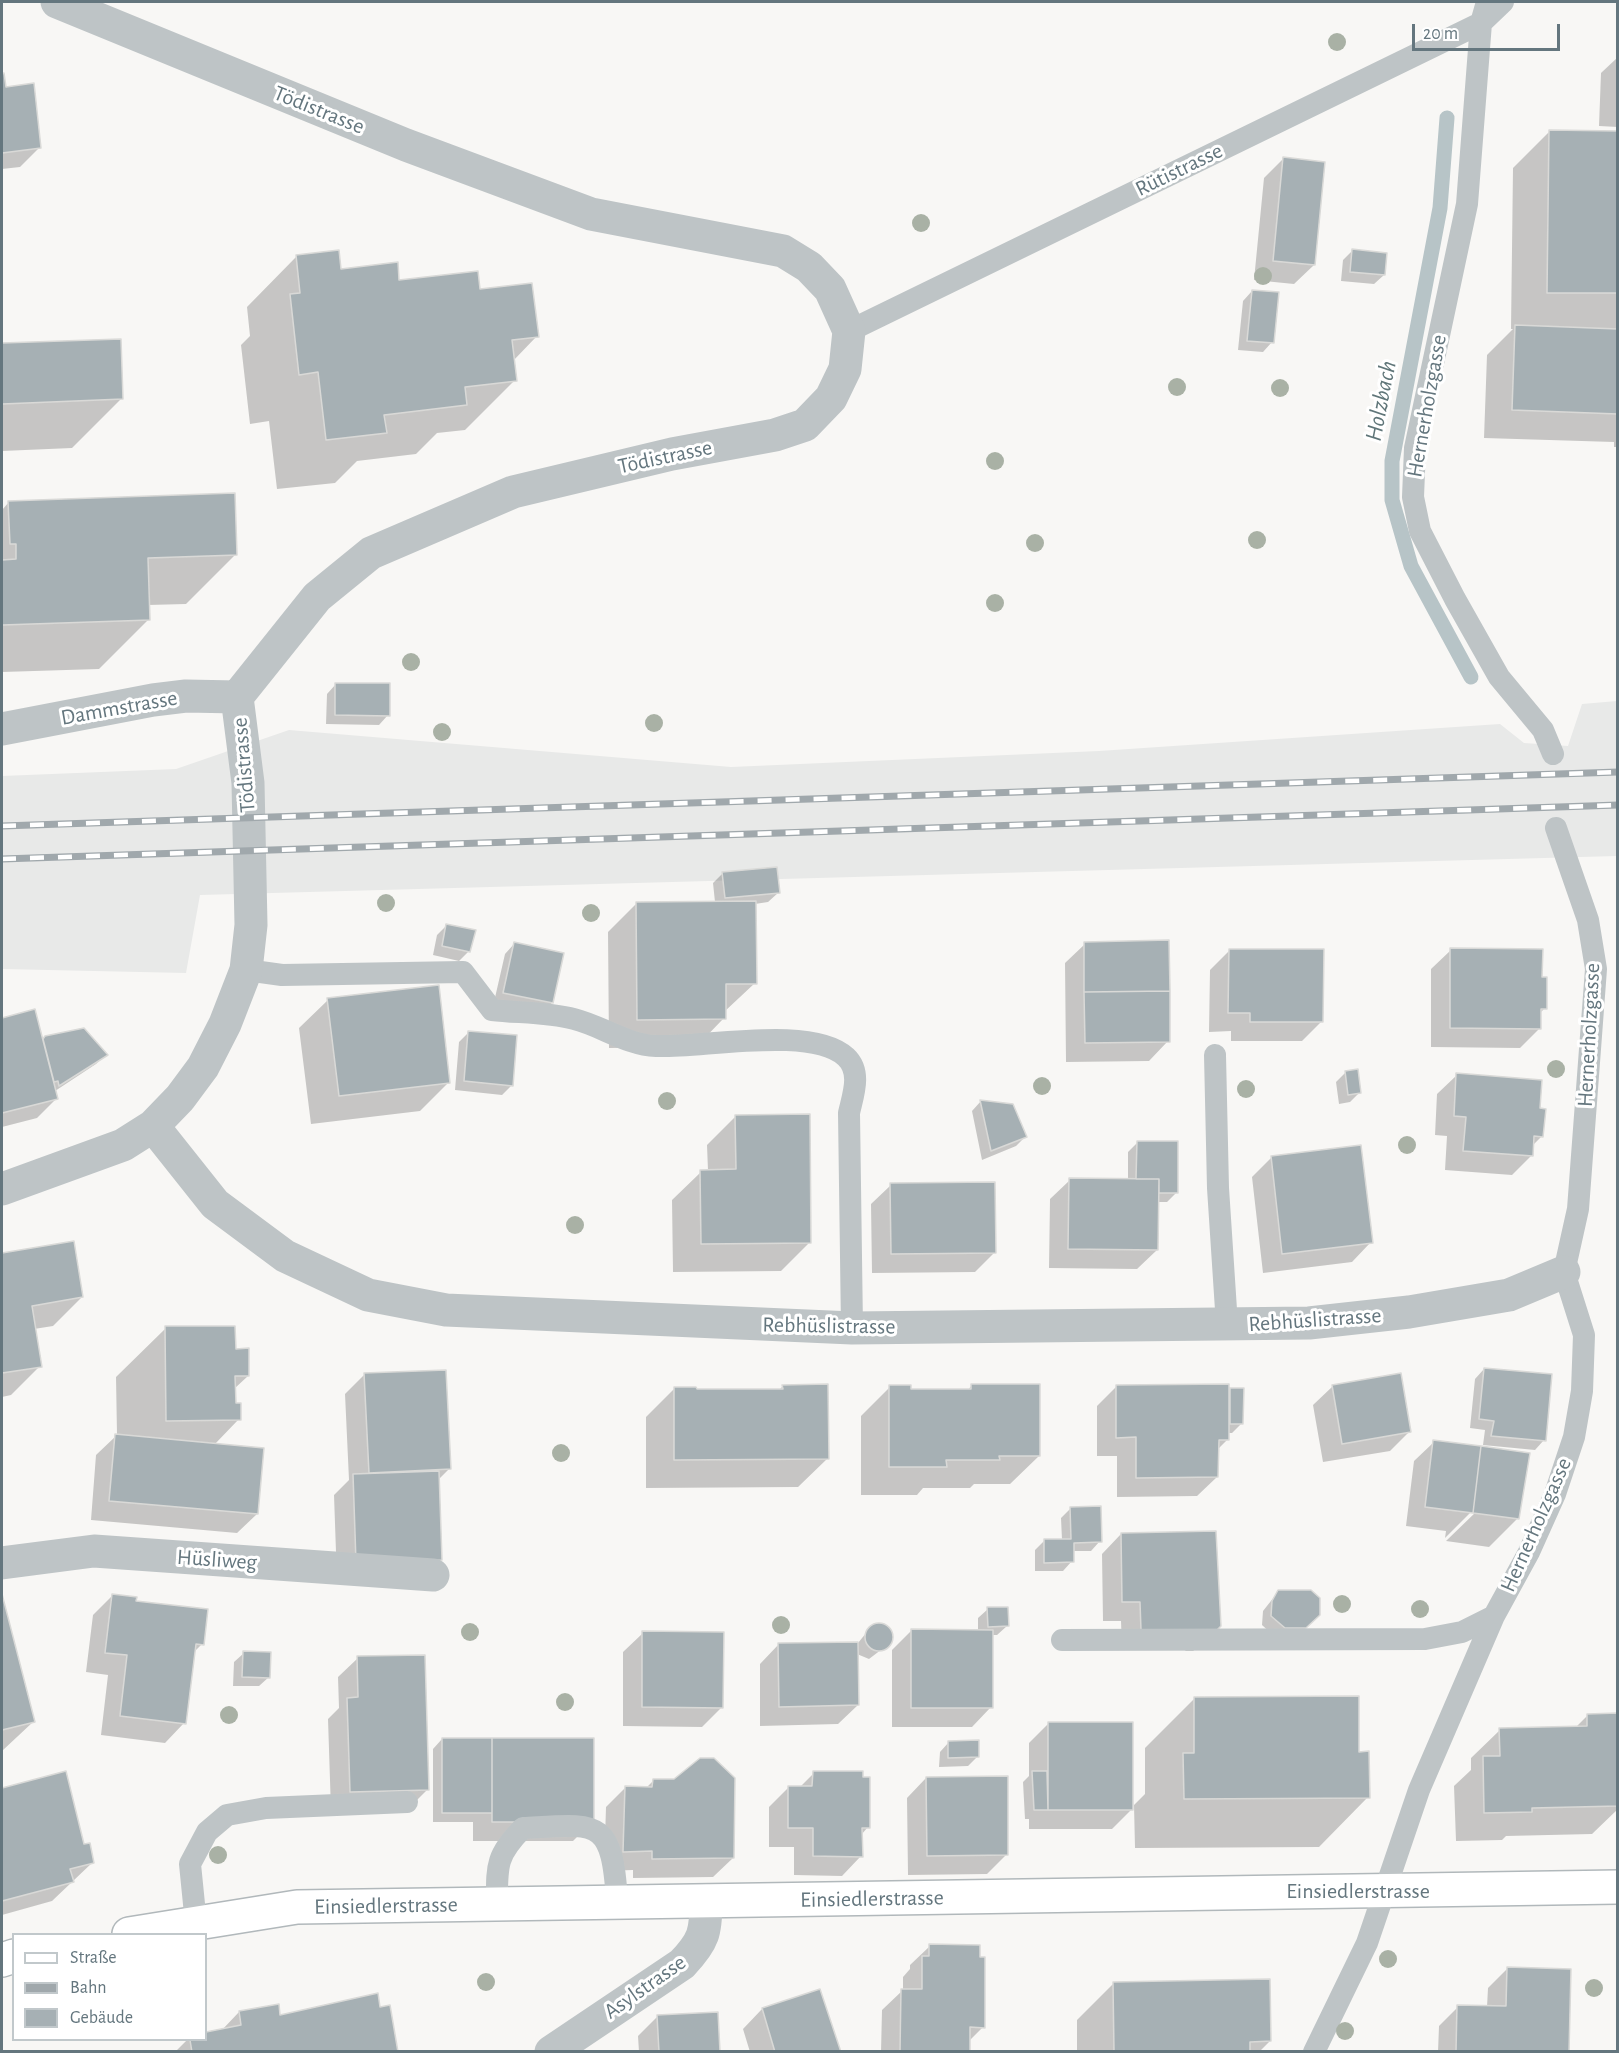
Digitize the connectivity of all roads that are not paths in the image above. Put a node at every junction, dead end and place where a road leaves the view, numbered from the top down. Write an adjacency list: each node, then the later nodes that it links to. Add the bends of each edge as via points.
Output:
1 (57, 2): 4 (street, Tödistrasse, via 406,145 591,214 783,251 809,267 830,289)
2 (1503, 2): 3 (lane, Rütistrasse)
3 (1484, 12): 4 (lane, Rütistrasse); 7 (lane, Hernerholzgasse, via 1467,204 1415,448 1413,497 1420,531 1455,599 1499,677 1543,730)
4 (849, 331): 5 (street, Tödistrasse, via 845,369 831,398 805,425 775,435 672,454 513,492 371,553 317,597)
5 (237, 697): 6 (street, Dammstrasse, via 175,697); 9 (street, Tödistrasse, via 248,783 251,926)
6 (2, 729)
7 (1553, 754)
8 (1556, 828): 13 (lane, Hernerholzgasse, via 1588,920 1596,969 1578,1209)
9 (246, 970): 11 (street, Tödistrasse, via 203,1067); 15 (lane, via 282,975 463,972 492,1010 574,1019 654,1046 802,1041 845,1056 854,1069 856,1086 849,1113)
10 (1215, 1054): 14 (lane)
11 (153, 1126): 12 (street, Tödistrasse, via 115,1149); 15 (street, Rebhüslistrasse, via 215,1204 285,1256 368,1295 446,1310)
12 (2, 1189)
13 (1564, 1272): 14 (street, Rebhüslistrasse, via 1509,1295 1409,1312 1309,1323); 18 (lane, Hernerholzgasse, via 1584,1335 1582,1391 1574,1437 1555,1494)
14 (1227, 1325): 15 (street, Rebhüslistrasse)
15 (852, 1328)
16 (2, 1563): 17 (street, Hüsliweg, via 94,1551)
17 (433, 1575)
18 (1494, 1616): 19 (lane, via 1462,1632 1425,1639); 22 (lane, Hernerholzgasse, via 1419,1790)
19 (1062, 1640)
20 (407, 1803): 26 (lane, via 266,1808 227,1815 207,1832 190,1864)
21 (1617, 1887): 22 (main road, Einsiedlerstrasse)
22 (1384, 1889): 24 (main road, Einsiedlerstrasse); 29 (lane, Hernerholzgasse, via 1367,1943)
23 (617, 1901): 24 (main road, Einsiedlerstrasse); 25 (main road, Einsiedlerstrasse); 25 (lane, via 615,1860 609,1846 596,1830 579,1825 523,1828 510,1840 497,1863)
24 (706, 1901): 28 (street, Asylstrasse, via 706,1930 698,1947 682,1964)
25 (497, 1904): 26 (main road, Einsiedlerstrasse, via 297,1907)
26 (196, 1923): 27 (main road, Einsiedlerstrasse)
27 (140, 1933)
28 (551, 2052)
29 (1314, 2052)

